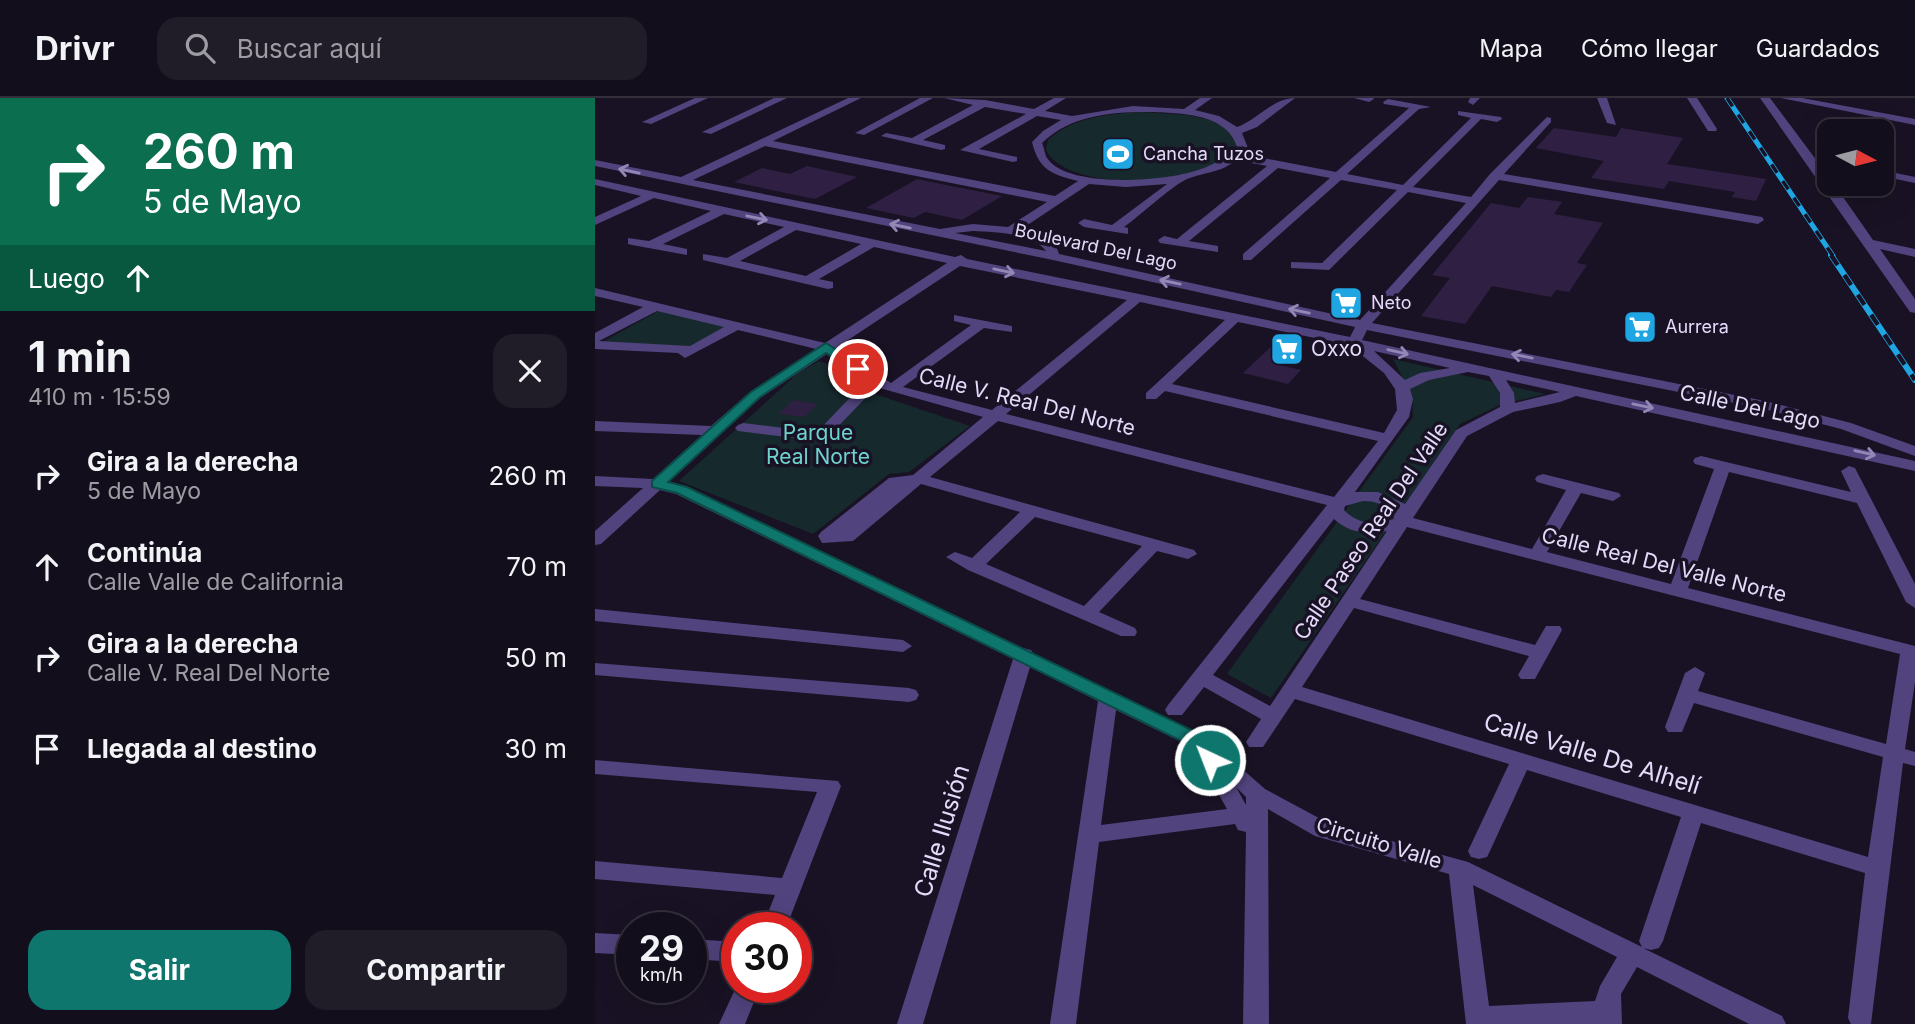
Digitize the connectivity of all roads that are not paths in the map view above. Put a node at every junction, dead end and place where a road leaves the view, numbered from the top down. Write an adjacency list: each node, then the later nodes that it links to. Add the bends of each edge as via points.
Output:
1 (703, 98): 25 (street)
2 (782, 98): 30 (street)
3 (856, 98): 34 (street)
4 (927, 98): 31 (street)
5 (949, 98): 15 (street)
6 (1061, 98): 17 (street)
7 (1129, 98): 18 (street)
8 (1207, 98): 19 (street)
9 (1290, 98): 29 (street)
10 (1602, 98): 27 (street)
11 (1692, 98): 28 (street)
12 (1765, 98): 38 (street)
13 (1786, 98): 14 (street)
14 (1815, 100): 26 (street)
15 (989, 101): 17 (street); 33 (street)
16 (1388, 102): 44 (street, via 1423,107)
17 (1037, 112): 23 (street); 37 (street, via 965,150)
18 (1107, 112): 19 (street); 23 (street)
19 (1185, 112): 29 (street)
20 (1462, 113): 21 (street)
21 (1479, 116): 22 (street); 50 (street)
22 (1497, 118)
23 (1072, 119): 45 (street, via 1044,134 1035,151 1050,168)
24 (1547, 120): 42 (street)
25 (647, 122)
26 (1915, 122)
27 (1612, 123)
28 (1712, 129)
29 (1237, 131): 36 (street, via 1243,139)
30 (707, 132)
31 (860, 133)
32 (886, 136): 33 (street)
33 (914, 141): 35 (street)
34 (765, 143): 49 (street); 52 (street)
35 (941, 147)
36 (1238, 157): 41 (street); 46 (street, via 1209,173)
37 (1013, 159)
38 (1811, 159): 39 (street); 69 (street)
39 (1817, 160)
40 (595, 163): 49 (street, Boulevard Del Lago, one-way to 40)
41 (1275, 165): 44 (street); 66 (street)
42 (1494, 176): 53 (street); 55 (street)
43 (1894, 176): 47 (street)
44 (1339, 177): 50 (street); 76 (street)
45 (1087, 180): 46 (street, via 1137,184); 52 (street)
46 (1180, 180): 59 (street)
47 (1915, 180)
48 (595, 182): 51 (street, Boulevard Del Lago)
49 (681, 182): 51 (street); 62 (street, Boulevard Del Lago, one-way to 49)
50 (1404, 188): 53 (street); 81 (street, via 1322,268)
51 (652, 194): 54 (street, Boulevard Del Lago); 56 (street)
52 (1057, 200): 60 (street)
53 (1472, 201): 92 (street)
54 (722, 210): 58 (street, Boulevard Del Lago, one-way to 58); 68 (street)
55 (1758, 220)
56 (595, 221)
57 (1084, 223): 59 (street)
58 (795, 226): 65 (street, Boulevard Del Lago); 80 (street)
59 (1114, 229): 61 (street)
60 (1011, 231): 62 (street, via 963,227); 74 (street, via 1051,246)
61 (1127, 231)
62 (929, 232): 67 (street, Boulevard Del Lago)
63 (1164, 240): 66 (street)
64 (632, 241): 68 (street)
65 (873, 242): 78 (street, Boulevard Del Lago); 82 (street)
66 (1179, 243): 70 (street)
67 (988, 244): 74 (street, Boulevard Del Lago); 78 (street)
68 (651, 245): 71 (street)
69 (1872, 247): 73 (street); 79 (street); 87 (street)
70 (1214, 249)
71 (683, 252)
72 (1229, 253): 76 (street)
73 (1915, 253)
74 (1053, 256): 92 (street, Boulevard Del Lago, one-way to 74)
75 (707, 257): 80 (street)
76 (1247, 257): 77 (street)
77 (1261, 259)
78 (956, 261): 85 (street, Boulevard Del Lago, one-way to 85); 97 (street)
79 (1915, 261)
80 (729, 262): 82 (street)
81 (1295, 265)
82 (808, 280): 83 (street)
83 (828, 285)
84 (595, 292): 86 (street, Calle V. Real Del Norte)
85 (1136, 299): 89 (street, Boulevard Del Lago); 108 (street)
86 (656, 306): 91 (street, Calle V. Real Del Norte); 94 (street)
87 (1915, 309)
88 (959, 318): 90 (street)
89 (1235, 318): 95 (street, Boulevard Del Lago); 112 (street, via 1157,391)
90 (981, 324): 93 (street); 105 (street)
91 (737, 325): 97 (street, Calle V. Real Del Norte); 98 (street)
92 (1363, 325): 95 (street); 101 (street, Boulevard Del Lago, one-way to 92)
93 (1007, 329)
94 (595, 338)
95 (1353, 342): 100 (street, Boulevard Del Lago, one-way to 100); 104 (street)
96 (595, 345): 98 (street)
97 (826, 347): 103 (street, Calle V. Real Del Norte); 111 (street, via 755,395)
98 (693, 349): 99 (street)
99 (675, 360)
100 (1471, 368): 102 (street, Boulevard Del Lago); 104 (street, via 1425,376)
101 (1589, 368): 106 (street); 113 (street, Calle Del Lago, via 1846,426)
102 (1495, 374): 106 (street, Boulevard Del Lago); 107 (street, via 1507,393)
103 (874, 381): 105 (street, Calle V. Real Del Norte); 110 (street, via 814,438)
104 (1402, 387): 112 (street, Calle Paseo Real Del Valle, via 1405,409)
105 (892, 389): 108 (street, Calle V. Real Del Norte)
106 (1576, 391): 107 (street, Calle Paseo Real Del Valle); 113 (street, Calle Del Lago, one-way to 113)
107 (1508, 409): 126 (street, Calle Paseo Real Del Valle, via 1461,433)
108 (994, 416): 117 (street); 124 (street, Calle V. Real Del Norte)
109 (595, 426): 111 (street)
110 (743, 428)
111 (713, 432): 120 (street)
112 (1388, 439): 124 (street, Calle Paseo Real Del Valle)
113 (1914, 460)
114 (1701, 461): 115 (street)
115 (1723, 466): 123 (street); 133 (street)
116 (1849, 471): 123 (street)
117 (919, 479): 117 (street, via 895,481 830,531 828,539 847,537); 125 (street)
118 (1543, 479): 121 (street)
119 (595, 481): 120 (street, Circuito Valle)
120 (657, 484): 127 (street); 143 (street, Circuito Valle, via 682,490)
121 (1576, 487): 122 (street); 130 (street)
122 (1613, 496)
123 (1865, 500): 135 (street)
124 (1337, 503): 126 (street, via 1371,495 1401,509); 126 (street, via 1341,518 1364,528); 147 (street, Calle Paseo Real Del Valle)
125 (1030, 512): 128 (street); 132 (street)
126 (1403, 521): 130 (street, Calle Real Del Valle Norte); 134 (street, Calle Paseo Real Del Valle)
127 (595, 540)
128 (1153, 545): 129 (street); 137 (street)
129 (1188, 554)
130 (1537, 556): 133 (street, Calle Real Del Valle Norte)
131 (955, 557): 132 (street)
132 (974, 566): 137 (street)
133 (1677, 593): 141 (street, Calle Real Del Valle Norte)
134 (1348, 601): 142 (street); 148 (street, Calle Paseo Real Del Valle)
135 (1915, 602)
136 (595, 615): 140 (street)
137 (1086, 615): 139 (street)
138 (1553, 630): 142 (street)
139 (1128, 632)
140 (903, 646)
141 (1913, 651): 157 (street)
142 (1541, 653): 146 (street)
143 (1024, 654): 151 (street, Circuito Valle); 179 (street, Calle Ilusión)
144 (595, 668): 149 (street)
145 (1695, 673): 150 (street)
146 (1528, 675)
147 (1201, 677): 152 (street, Calle Paseo Real Del Valle); 153 (street)
148 (1292, 691): 153 (street, Calle Paseo Real Del Valle); 158 (street, Calle Valle De Alhelí)
149 (909, 695)
150 (1687, 695): 154 (street); 157 (street)
151 (1108, 698): 155 (street, Circuito Valle); 163 (street)
152 (1175, 710)
153 (1274, 717): 156 (street, Calle Paseo Real Del Valle)
154 (1675, 727)
155 (1199, 742): 160 (street, Circuito Valle); 162 (street)
156 (1257, 742)
157 (1905, 756): 167 (street)
158 (1522, 759): 161 (street, Calle Valle De Alhelí); 165 (street)
159 (595, 767): 169 (street, via 830,786)
160 (1257, 794): 164 (street); 166 (street, Circuito Valle, via 1323,830)
161 (1693, 813): 167 (street, Calle Valle De Alhelí); 173 (street)
162 (1241, 815): 163 (street); 164 (street)
163 (1089, 835): 180 (street)
164 (1256, 842): 181 (street)
165 (1479, 851)
166 (1460, 868): 173 (street, Circuito Valle); 177 (street)
167 (1877, 868): 176 (street)
168 (595, 870): 169 (street)
169 (791, 888): 170 (street)
170 (781, 912)
171 (595, 943): 172 (street)
172 (616, 944)
173 (1643, 948): 175 (street, via 1611,984); 182 (street, Circuito Valle)
174 (741, 1003): 178 (street)
175 (1607, 1018): 177 (street)
176 (1861, 1018)
177 (1479, 1021)
178 (732, 1024)
179 (910, 1024)
180 (1063, 1024)
181 (1256, 1024)
182 (1773, 1024)

